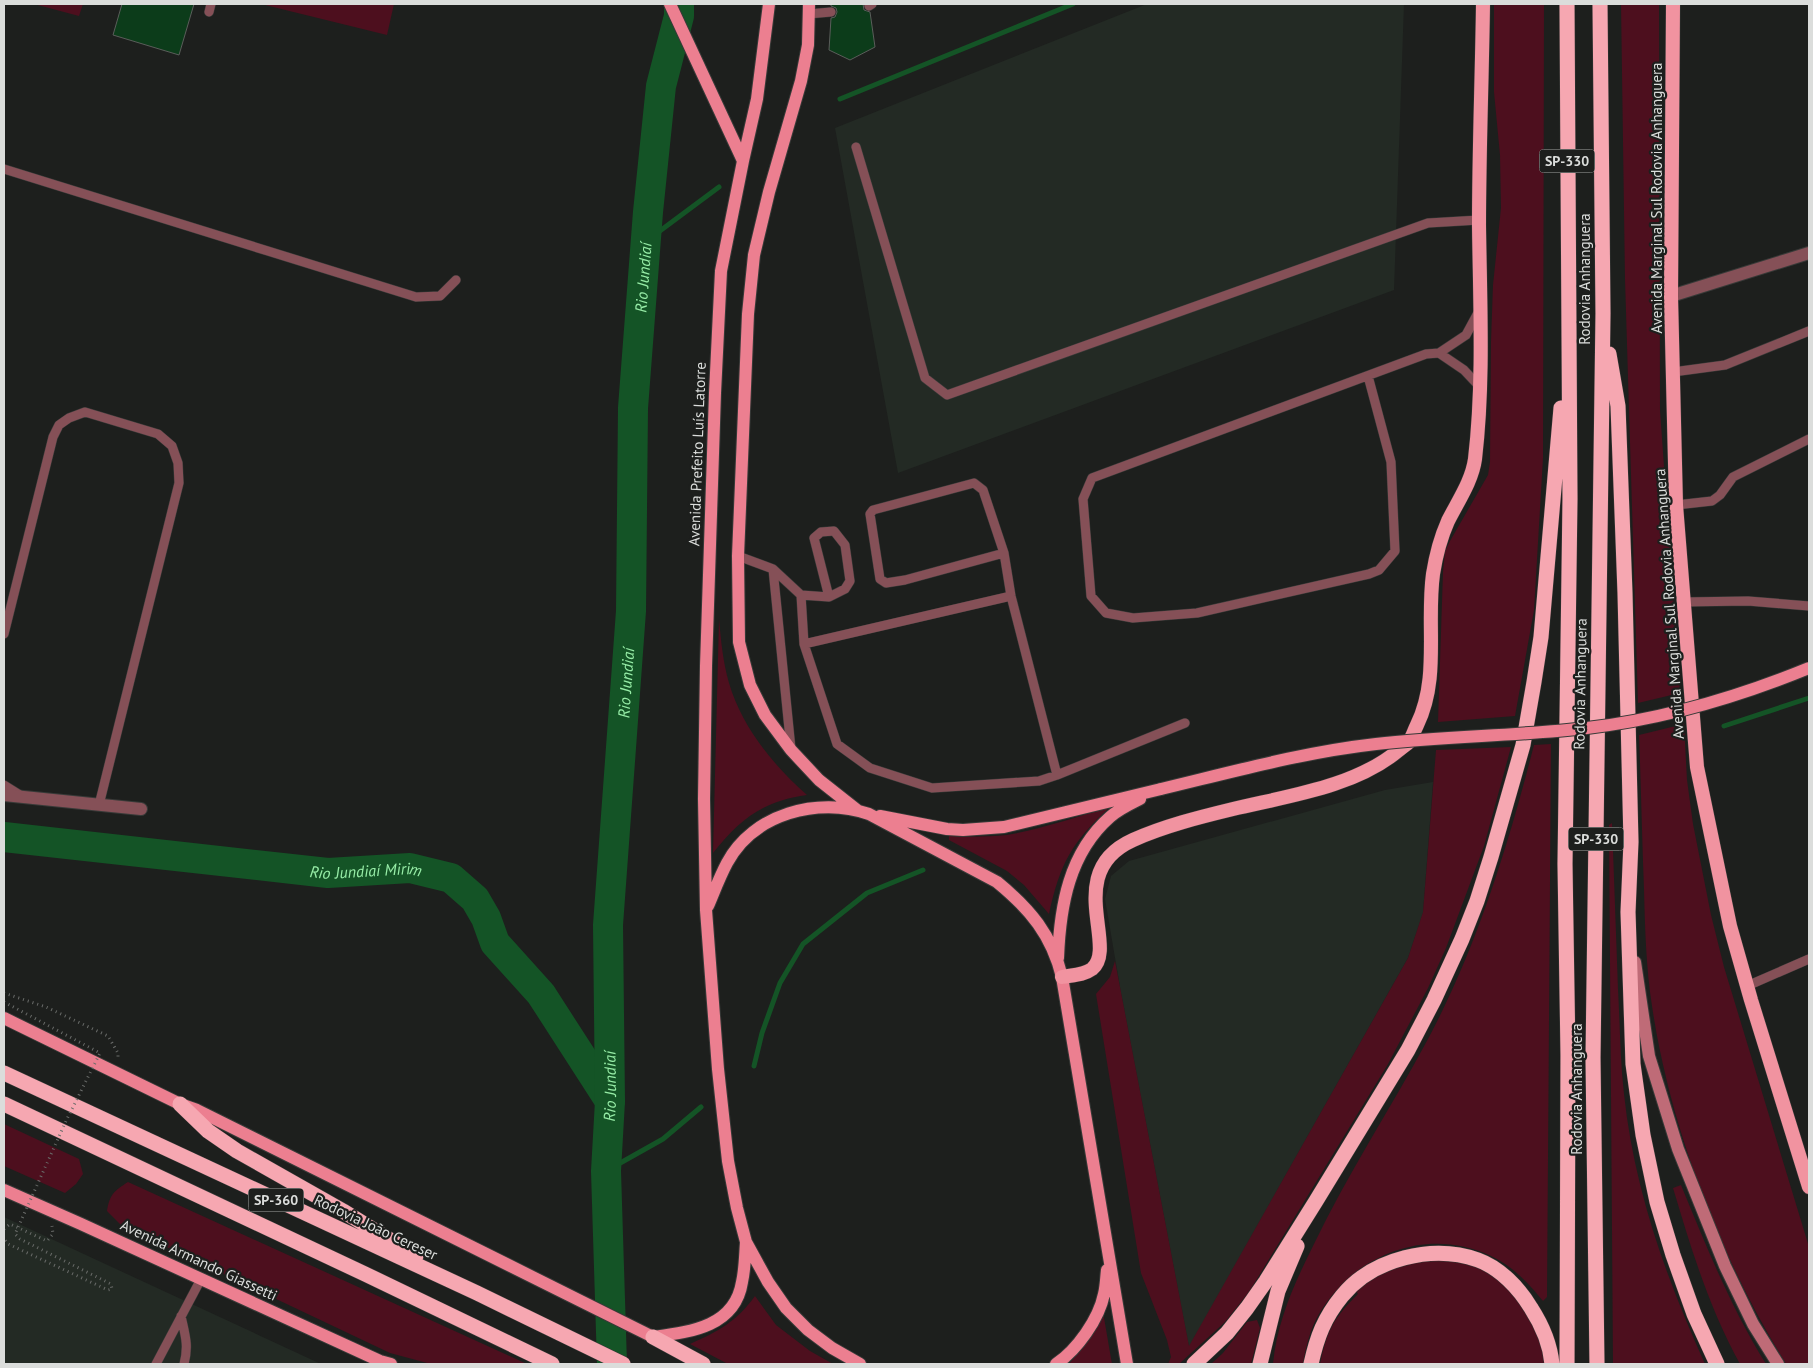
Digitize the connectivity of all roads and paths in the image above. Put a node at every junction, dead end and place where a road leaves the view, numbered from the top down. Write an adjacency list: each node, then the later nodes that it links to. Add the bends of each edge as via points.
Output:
1 (670, 4): 10 (main road)
2 (769, 4): 10 (main road, Avenida Prefeito Luís Latorre, via 757,99)
3 (1483, 4): 12 (highway)
4 (1567, 4): 18 (highway, Rodovia Anhanguera / SP-330)
5 (1600, 4): 17 (highway, Rodovia Anhanguera / SP-330)
6 (1673, 4): 15 (highway, Avenida Marginal Sul Rodovia Anhanguera)
7 (808, 9): 8 (lane); 27 (main road, via 808,45 801,81 754,255 748,314)
8 (831, 12)
9 (856, 147): 12 (lane, via 925,378 947,395 1428,223)
10 (743, 161): 47 (main road, Avenida Prefeito Luís Latorre, via 721,271 704,799)
11 (4, 169): 14 (lane, via 416,296 440,296)
12 (1480, 220): 16 (highway)
13 (1809, 253): 15 (street)
14 (456, 280)
15 (1671, 296): 21 (highway, Avenida Marginal Sul Rodovia Anhanguera)
16 (1480, 309): 20 (lane, via 1466,335); 23 (highway)
17 (1603, 313): 48 (highway, via 1618,406 1631,842); 87 (highway, Rodovia Anhanguera / SP-330, via 1593,1058)
18 (1568, 319): 62 (highway, via 1541,638 1523,745 1491,857 1465,931 1434,1000 1408,1050); 86 (highway, Rodovia Anhanguera / SP-330)
19 (1809, 332): 21 (lane, via 1725,365)
20 (1439, 353): 22 (lane, via 1426,354); 23 (lane)
21 (1673, 372): 25 (highway, Avenida Marginal Sul Rodovia Anhanguera)
22 (1368, 376): 22 (lane, via 1092,478 1083,499 1091,596 1106,613 1133,618 1197,613 1379,570 1395,551 1391,462)
23 (1480, 386): 51 (highway, via 1471,476 1438,547 1433,579 1430,684 1424,711 1409,742 1369,771 1333,784 1188,821 1119,848 1105,861 1098,876 1095,896 1100,950 1098,962 1090,970)
24 (1809, 439): 25 (lane, via 1732,477 1712,501)
25 (1676, 505): 32 (highway, Avenida Marginal Sul Rodovia Anhanguera)
26 (1004, 554): 26 (lane, via 886,583 880,579 870,514 873,510 974,483 984,490); 30 (lane)
27 (738, 556): 28 (lane); 38 (main road, via 739,642 750,685 765,715)
28 (773, 569): 29 (lane); 38 (lane)
29 (801, 595): 31 (lane); 35 (lane)
30 (1011, 596): 35 (lane); 39 (lane)
31 (829, 597): 31 (lane, via 845,589 850,581 845,545 834,531 821,532 814,538)
32 (1683, 602): 33 (lane, via 1748,600); 52 (highway, Avenida Marginal Sul Rodovia Anhanguera, via 1697,767 1730,926)
33 (1809, 606)
34 (4, 634): 44 (lane, via 53,437 59,426 84,412 158,434 172,446 180,483)
35 (804, 644): 39 (lane, via 837,744 870,768 932,788 1039,781)
36 (1809, 668): 41 (main road, bridge, via 1742,694 1646,719 1554,732 1374,744 1270,763)
37 (1185, 724): 39 (lane)
38 (791, 750): 46 (main road, via 819,780)
39 (1056, 775)
40 (4, 785): 43 (lane)
41 (1161, 789): 46 (main road, via 983,829 947,829); 50 (main road, via 1111,816 1084,850 1072,871 1066,891)
42 (4, 795): 43 (street)
43 (23, 797): 44 (street)
44 (99, 805): 45 (street)
45 (141, 809)
46 (863, 812): 47 (main road, via 803,809 764,824 727,862); 50 (main road, via 997,882 1032,914 1045,931)
47 (706, 910): 67 (main road, Avenida Prefeito Luís Latorre, via 728,1162)
48 (1628, 912): 88 (highway, via 1633,1064 1643,1135 1657,1202 1673,1255 1694,1314); 89 (main road, via 1649,1056 1678,1150 1725,1266 1753,1324)
49 (1809, 959): 52 (lane)
50 (1058, 960): 51 (main road)
51 (1062, 977): 68 (main road)
52 (1747, 986): 60 (highway, Avenida Marginal Sul Rodovia Anhanguera)
53 (4, 993): 57 (path, via 46,1007 108,1036 118,1053)
54 (4, 1002): 64 (path, bridge, via 100,1052)
55 (4, 1018): 57 (main road)
56 (4, 1073): 70 (highway, Rodovia João Cereser / SP-360)
57 (118, 1074): 59 (main road)
58 (4, 1104): 76 (highway, SP-360)
59 (180, 1104): 70 (highway, via 208,1131 237,1151); 72 (main road)
60 (1809, 1187)
61 (4, 1190): 69 (main road, Avenida Armando Giassetti)
62 (1316, 1201): 82 (highway, via 1266,1281 1227,1333); 83 (highway, via 1278,1291)
63 (52, 1224): 64 (path, via 53,1234 47,1241)
64 (17, 1228): 65 (path, via 10,1224); 66 (path, bridge, via 16,1237 111,1284 112,1289 54,1266)
65 (4, 1229)
66 (4, 1239)
67 (746, 1242): 72 (main road, via 742,1284 727,1312 711,1324 695,1330); 79 (main road, via 786,1308 808,1330)
68 (1109, 1258): 80 (main road, via 1104,1295 1091,1324 1079,1344); 81 (main road)
69 (201, 1279): 71 (lane); 73 (main road, Avenida Armando Giassetti)
70 (477, 1293): 77 (highway, Rodovia João Cereser / SP-360)
71 (180, 1316): 74 (lane); 75 (lane, via 188,1343)
72 (653, 1337): 78 (highway)
73 (385, 1363)
74 (156, 1364)
75 (184, 1364)
76 (552, 1364)
77 (623, 1364)
78 (703, 1364)
79 (860, 1364)
80 (1056, 1364)
81 (1127, 1364)
82 (1194, 1364)
83 (1260, 1364)
84 (1311, 1364): 85 (highway, via 1316,1340 1327,1317 1343,1294 1364,1276 1404,1258 1448,1253 1479,1260 1501,1274 1523,1295 1541,1324)
85 (1552, 1364)
86 (1567, 1364)
87 (1598, 1364)
88 (1717, 1364)
89 (1778, 1364)

